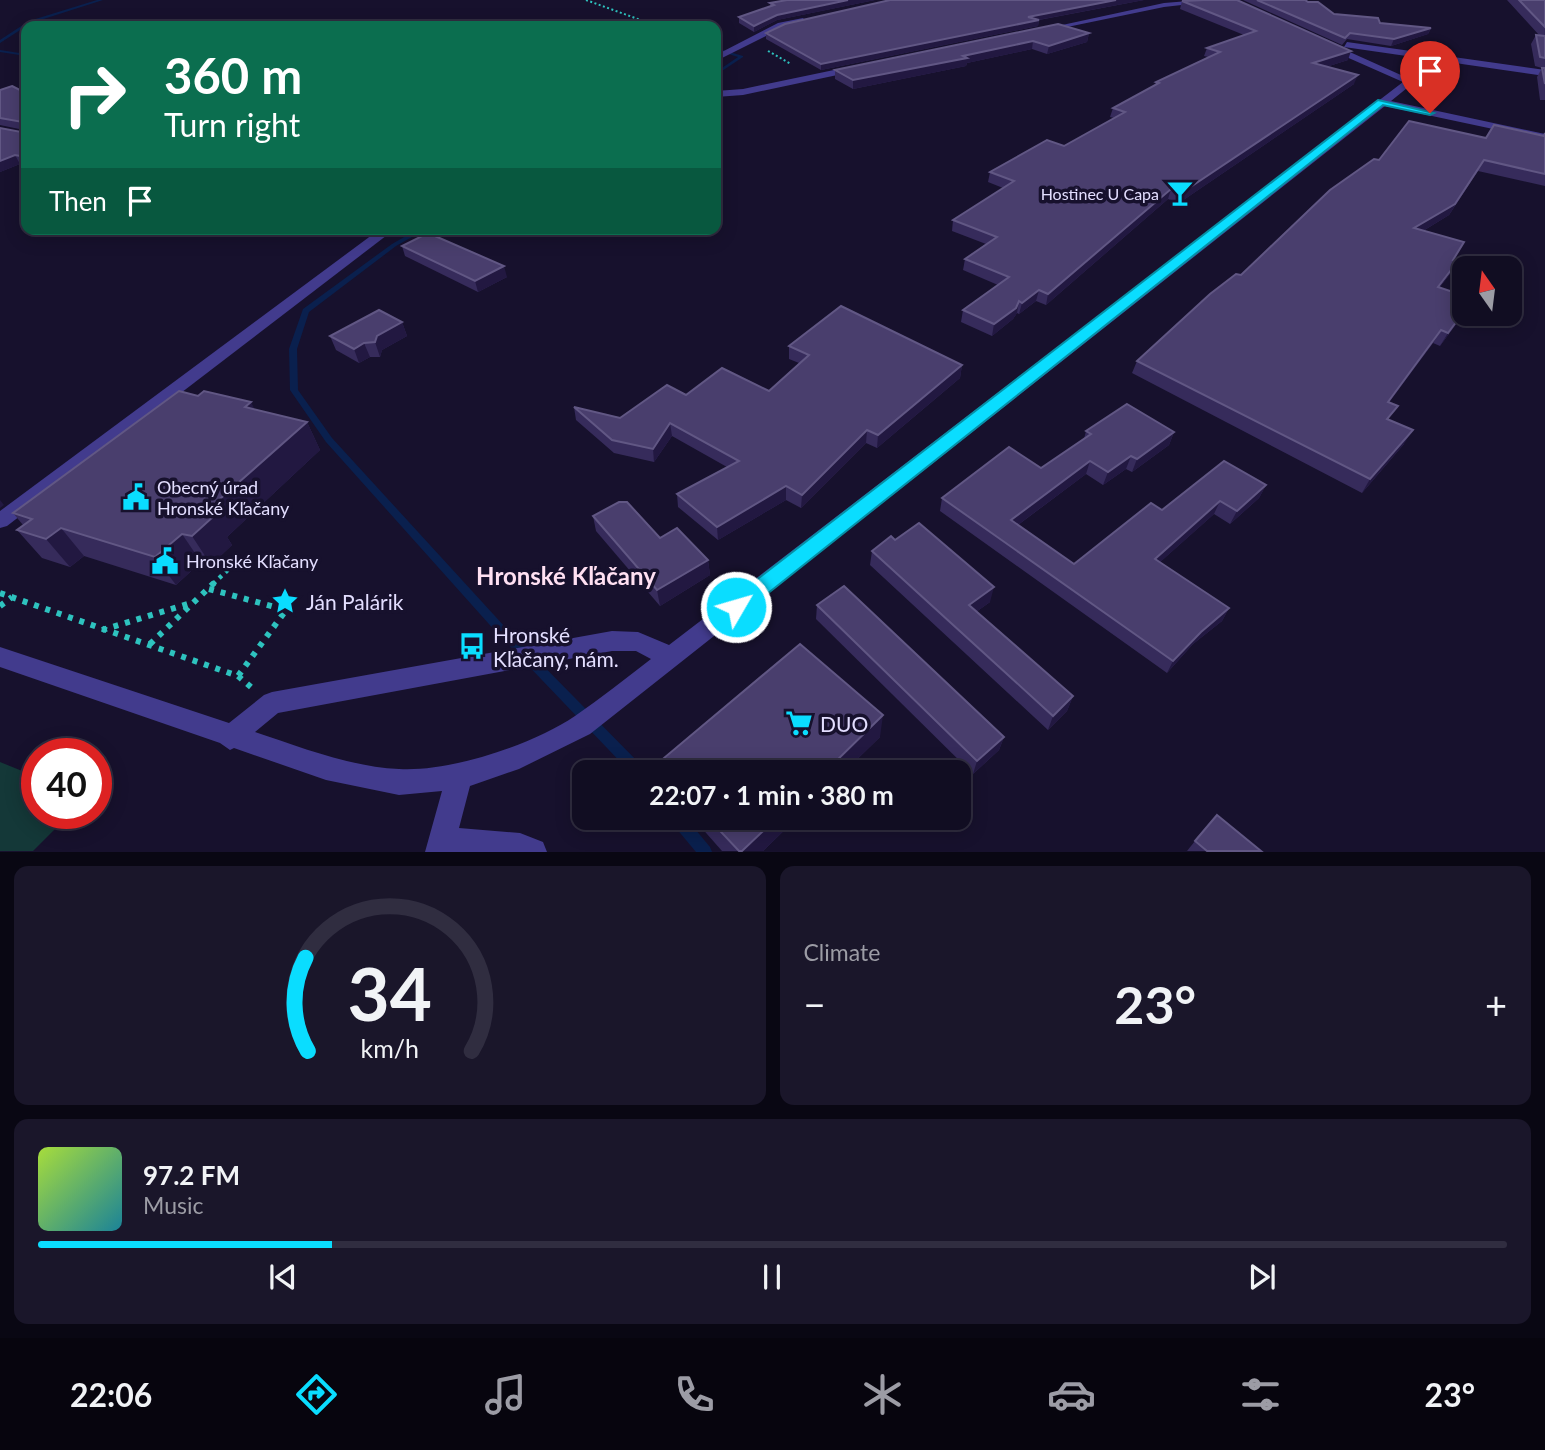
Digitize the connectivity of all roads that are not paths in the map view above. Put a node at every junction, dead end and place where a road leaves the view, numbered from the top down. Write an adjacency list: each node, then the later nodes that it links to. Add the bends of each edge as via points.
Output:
1 (1216, 2): 3 (street, via 1164,5)
2 (816, 17): 4 (street, via 781,25)
3 (1029, 33)
4 (721, 55)
5 (868, 66): 8 (street)
6 (1419, 69): 6 (street, via 1367,61 1318,41); 7 (street); 9 (street)
7 (1545, 73)
8 (721, 94)
9 (1381, 102): 10 (street); 14 (street)
10 (1545, 137)
11 (381, 235): 12 (street)
12 (0, 522)
13 (0, 657): 15 (street)
14 (671, 657): 15 (street, via 638,642 612,641 272,703); 16 (street, via 581,726 510,760)
15 (230, 738): 16 (street, via 326,768 399,782)
16 (459, 776): 17 (street)
17 (440, 846): 18 (street, via 520,847)
18 (533, 852)

